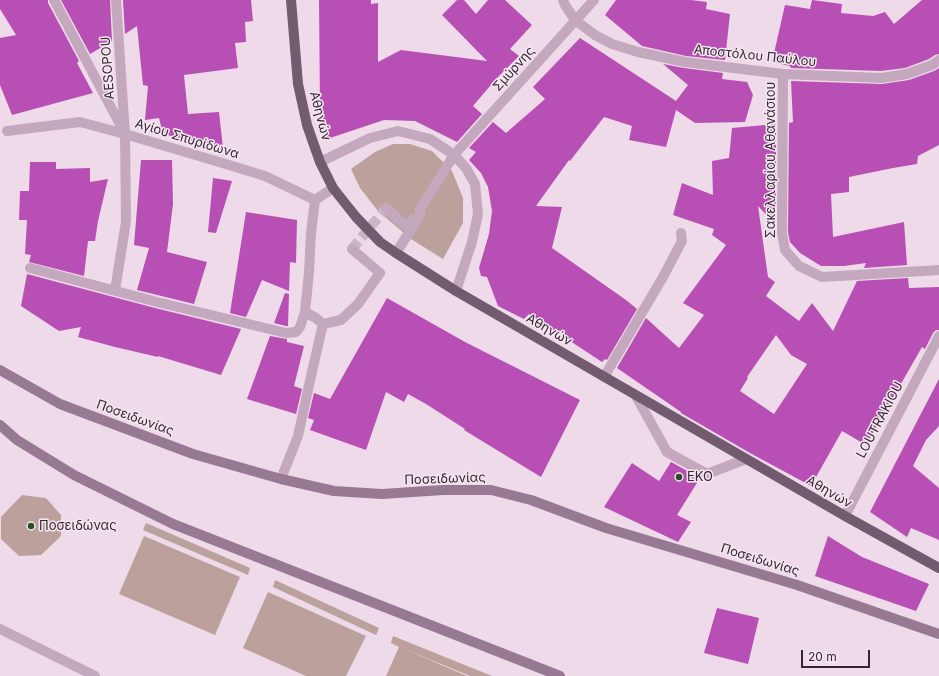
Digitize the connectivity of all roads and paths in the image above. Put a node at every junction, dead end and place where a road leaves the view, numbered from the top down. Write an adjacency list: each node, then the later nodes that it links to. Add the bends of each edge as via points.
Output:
1 (54, 0): 10 (street, Αγίου Σπυρίδωνα)
2 (116, 0): 10 (street, AESOPOU)
3 (291, 0): 12 (main road, Αθηνών, via 298,84 307,125)
4 (563, 0): 6 (street)
5 (594, 0): 6 (street, Σμύρνης)
6 (575, 20): 8 (street, Αποστόλου Παύλου, via 612,44 638,52 685,62); 11 (street, Σμύρνης)
7 (939, 60): 8 (street, Αποστόλου Παύλου, via 906,74 881,78)
8 (783, 74): 21 (street, Σακελλαρίου Αθανάσιου, via 782,233 785,250 799,266 822,277)
9 (7, 131): 10 (street, via 80,122)
10 (125, 134): 14 (street, Αγίου Σπυρίδωνα, via 265,176); 22 (street, AESOPOU, via 126,222)
11 (454, 154): 12 (street, via 430,139 398,131 370,138); 16 (street, Σμύρνης); 23 (street, via 475,184 478,214)
12 (320, 162): 13 (main road, Αθηνών)
13 (333, 188): 14 (street); 19 (main road, Αθηνών, via 380,242)
14 (315, 200): 24 (street)
15 (386, 208): 16 (street, via 407,227)
16 (420, 209): 19 (street, via 420,215)
17 (682, 233): 28 (street, via 682,241)
18 (352, 249): 25 (street, via 380,273 358,304 341,320)
19 (396, 253): 23 (main road, Αθηνών)
20 (30, 268): 22 (street)
21 (939, 270)
22 (115, 290): 24 (street, via 286,333 296,332)
23 (456, 291): 28 (main road, Αθηνών)
24 (305, 312): 25 (street)
25 (323, 324): 32 (street, via 298,436)
26 (939, 336): 33 (street, LOUTRAKIOU)
27 (0, 370): 32 (street, Ποσειδωνίας, via 60,404 193,454)
28 (604, 377): 29 (main road, Αθηνών)
29 (636, 396): 31 (main road, Αθηνών); 31 (street, via 668,452 708,474)
30 (0, 425): 38 (street, via 17,440 74,475 173,524)
31 (746, 459): 33 (main road, Αθηνών)
32 (281, 479): 36 (street, Ποσειδωνίας, via 334,491 382,494 491,490 531,500 606,528 797,585)
33 (845, 516): 34 (main road, Αθηνών)
34 (939, 568)
35 (0, 629): 37 (street)
36 (939, 634)
37 (96, 676)
38 (560, 676)

